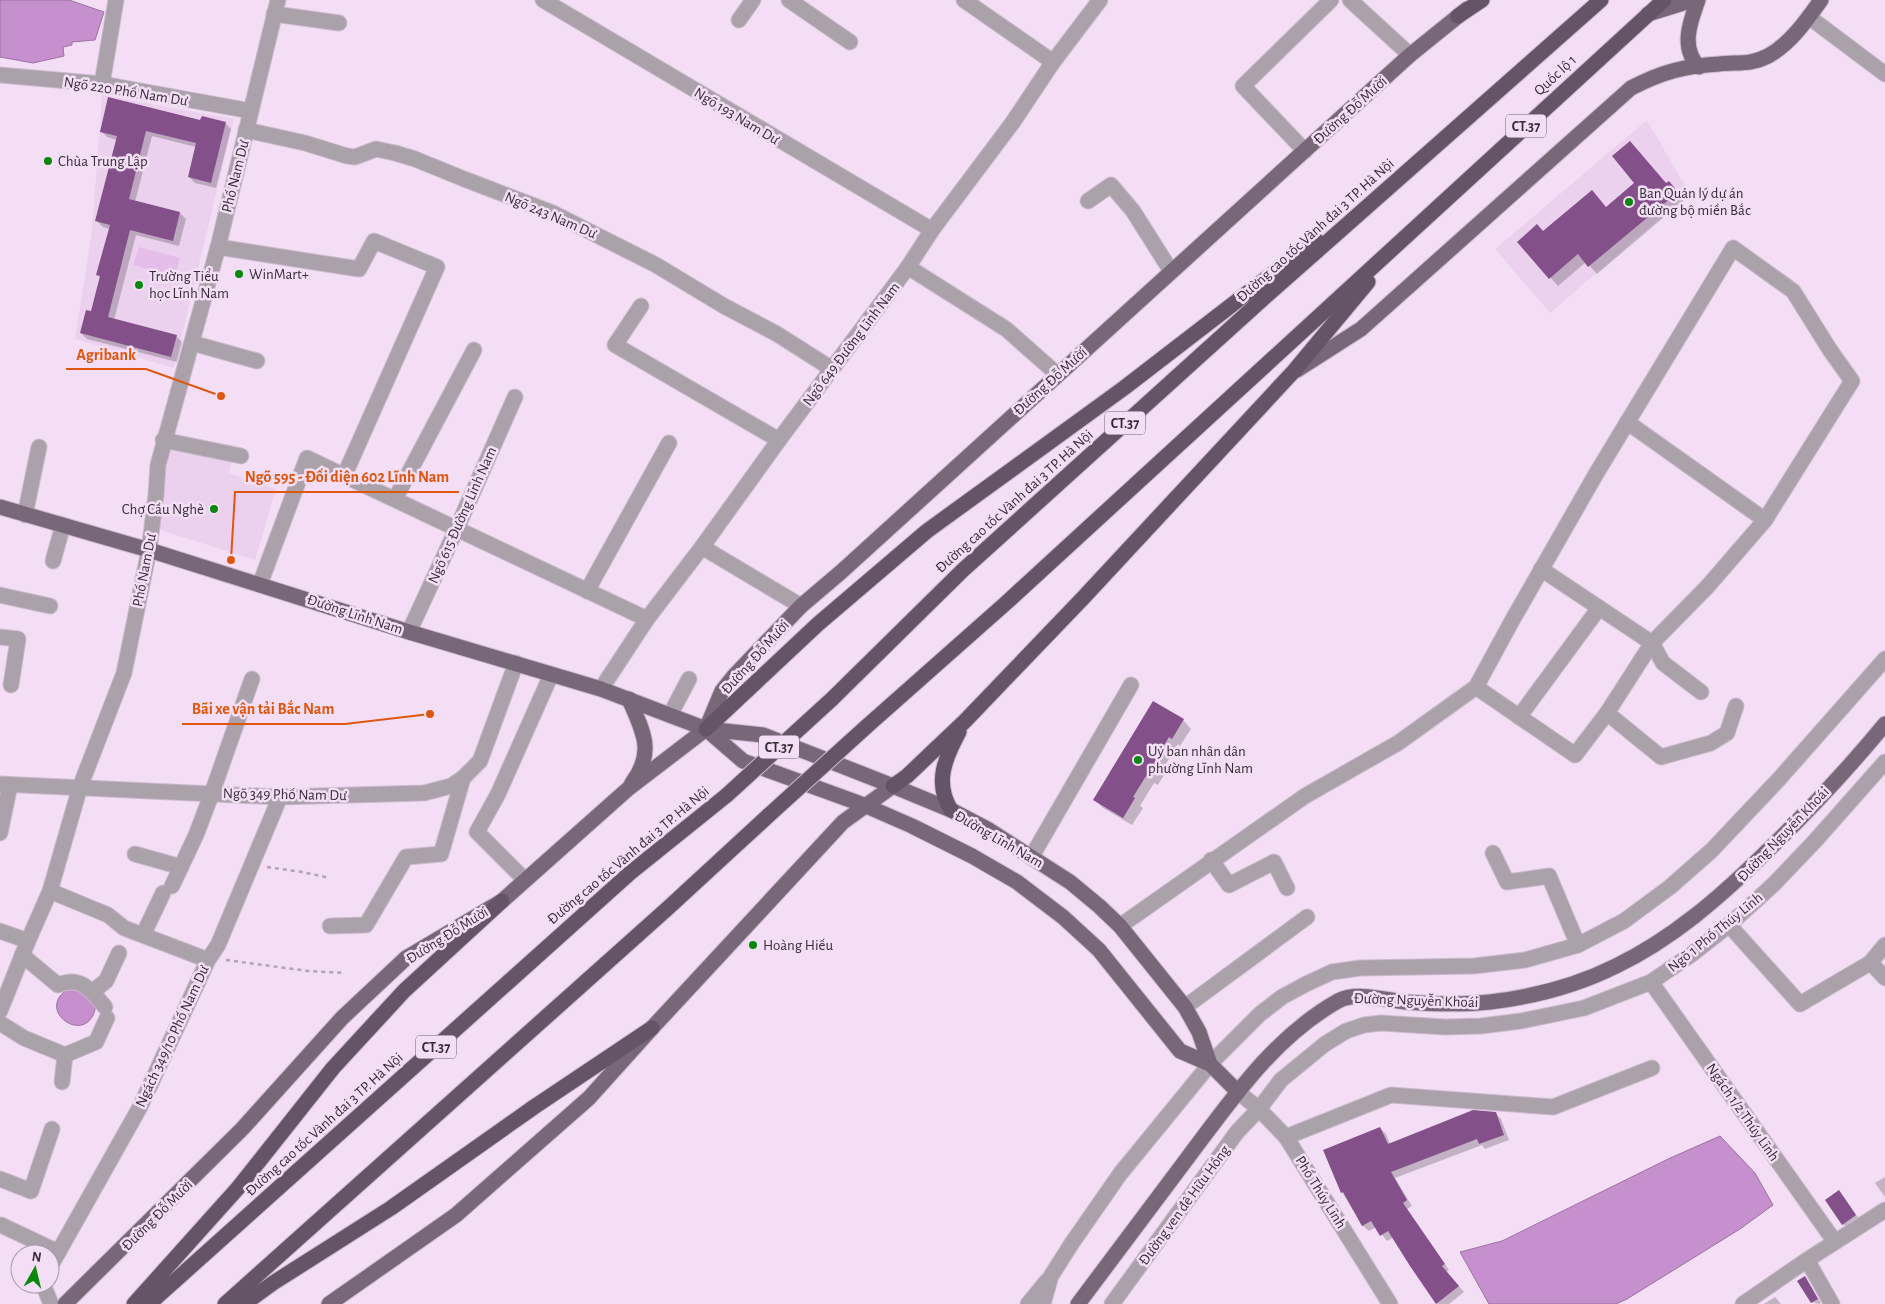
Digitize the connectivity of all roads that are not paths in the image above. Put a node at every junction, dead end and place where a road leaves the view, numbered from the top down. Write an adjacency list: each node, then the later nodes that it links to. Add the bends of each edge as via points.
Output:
1 (116, 0): 29 (street)
2 (753, 0): 21 (street)
3 (789, 0): 23 (street)
4 (964, 0): 25 (street)
5 (1100, 0): 25 (street, Ngõ 649 Đường Lĩnh Nam)
6 (1331, 0): 32 (street, via 1243,86)
7 (1350, 0): 24 (street)
8 (1473, 0): 19 (main road)
9 (1478, 0): 19 (main road)
10 (1482, 0): 19 (highway)
11 (1601, 0): 33 (highway, Quốc lộ 1 / CT.37)
12 (1664, 0): 18 (highway, Quốc lộ 1 / CT.37)
13 (1693, 0): 18 (main road)
14 (1698, 0): 26 (main road, via 1688,40 1691,56)
15 (1821, 0): 20 (main road)
16 (554, 2): 35 (street, Ngõ 193 Nam Dư, via 736,116)
17 (276, 7): 22 (street); 30 (street, Phố Nam Dư)
18 (1648, 14): 36 (highway, Quốc lộ 1 / CT.37)
19 (1458, 16): 24 (main road, Đường Đỗ Mười)
20 (1809, 17): 26 (main road, via 1787,42 1769,56 1745,64); 27 (street)
21 (739, 20)
22 (340, 23)
23 (850, 42)
24 (1410, 55): 32 (main road, Đường Đỗ Mười)
25 (1053, 62): 35 (street, Ngõ 649 Đường Lĩnh Nam, via 1013,122)
26 (1699, 66): 45 (main road, via 1657,75 1631,88 1362,330)
27 (1885, 74)
28 (0, 75): 29 (street, Ngõ 220 Phố Nam Dư)
29 (102, 84): 30 (street, Ngõ 220 Phố Nam Dư)
30 (251, 111): 31 (street, Phố Nam Dư)
31 (246, 130): 37 (street, Phố Nam Dư); 44 (street, Ngõ 243 Nam Dư, via 347,156 355,157 376,149 395,152 553,213 656,265)
32 (1305, 151): 39 (main road, Đường Đỗ Mười)
33 (1426, 155): 92 (highway, via 1124,388 927,531 818,624); 151 (highway, Đường cao tốc Vành đai 3 TP. Hà Nội / CT.37, bridge, via 963,570 832,699 727,795 630,873)
34 (1088, 201): 39 (street, via 1111,185 1133,211)
35 (932, 230): 38 (street, Ngõ 649 Đường Lĩnh Nam)
36 (1404, 238): 45 (highway); 152 (highway, CT.37, bridge, via 1006,603)
37 (218, 247): 41 (street, Phố Nam Dư); 54 (street, via 359,269 374,242 437,266)
38 (908, 267): 44 (street, Ngõ 649 Đường Lĩnh Nam); 46 (street, via 1006,329)
39 (1172, 271): 46 (main road, Đường Đỗ Mười)
40 (641, 306): 50 (street, via 615,346)
41 (192, 343): 43 (street); 49 (street, Phố Nam Dư)
42 (474, 350): 55 (street)
43 (257, 361)
44 (832, 369): 50 (street, Ngõ 649 Đường Lĩnh Nam)
45 (1294, 371): 90 (highway)
46 (1057, 374): 69 (main road, Đường Đỗ Mười)
47 (514, 397): 60 (street, Ngõ 615 Đường Lĩnh Nam)
48 (1627, 422): 58 (street); 58 (street, via 1733,248 1793,291 1852,381); 64 (street)
49 (163, 440): 53 (street); 62 (street, Phố Nam Dư)
50 (779, 440): 61 (street, Ngõ 649 Đường Lĩnh Nam)
51 (669, 444): 66 (street)
52 (39, 448): 57 (street)
53 (240, 456)
54 (344, 474): 55 (street); 65 (street, via 307,458)
55 (395, 499): 60 (street)
56 (0, 508): 57 (main road, Đường Lĩnh Nam)
57 (25, 515): 59 (main road, Đường Lĩnh Nam)
58 (1765, 520): 74 (street, via 1708,586)
59 (63, 525): 62 (main road, Đường Lĩnh Nam); 63 (street)
60 (457, 528): 66 (street); 72 (street, Ngõ 615 Đường Lĩnh Nam)
61 (702, 547): 69 (street); 71 (street, Ngõ 649 Đường Lĩnh Nam)
62 (149, 550): 65 (main road, Đường Lĩnh Nam); 97 (street, Phố Nam Dư, via 124,672)
63 (53, 561)
64 (1541, 569): 70 (street); 82 (street)
65 (260, 584): 72 (main road, Đường Lĩnh Nam)
66 (587, 591): 71 (street)
67 (0, 595): 68 (street)
68 (50, 606)
69 (801, 606): 92 (main road, Đường Đỗ Mười, via 722,691)
70 (1599, 608): 74 (street); 89 (street)
71 (647, 619): 83 (street, Ngõ 649 Đường Lĩnh Nam)
72 (409, 632): 76 (main road, Đường Lĩnh Nam)
73 (0, 637): 80 (street, via 18,639)
74 (1652, 643): 84 (street, via 1663,663); 87 (street)
75 (1885, 659): 121 (street, Đường Nguyễn Khoái, via 1712,850 1670,887 1624,920)
76 (516, 663): 77 (main road, Đường Lĩnh Nam); 94 (street, Ngõ 349 Phố Nam Dư, via 480,761)
77 (551, 675): 83 (main road, Đường Lĩnh Nam); 109 (street, via 498,794 477,832)
78 (252, 679): 99 (street)
79 (689, 679): 88 (street)
80 (11, 685)
81 (1130, 685): 106 (street)
82 (1476, 687): 89 (street); 107 (street, via 1398,742 1305,796)
83 (602, 689): 85 (main road, Đường Lĩnh Nam)
84 (1701, 692)
85 (629, 698): 88 (main road, Đường Lĩnh Nam); 98 (main road, via 646,742 640,773)
86 (1736, 706): 87 (street, via 1727,733 1711,743 1661,757)
87 (1607, 713): 89 (street, via 1574,755)
88 (670, 715): 92 (main road, Đường Lĩnh Nam)
89 (1519, 717)
90 (965, 721): 96 (highway); 102 (highway, via 942,773 943,793)
91 (1885, 724): 137 (main road, Đường Nguyễn Khoái, via 1797,822 1741,877 1683,926 1616,967 1585,979 1488,1002 1407,1002 1356,996 1340,999 1294,1030)
92 (706, 729): 96 (main road, Đường Lĩnh Nam, via 763,735); 98 (main road, Đường Đỗ Mười); 101 (main road, Đường Lĩnh Nam, via 743,761)
93 (1885, 762): 114 (street, Ngõ 1 Phố Thúy Lĩnh, via 1774,884)
94 (463, 778): 100 (street, Ngõ 349 Phố Nam Dư, via 451,786 424,793); 115 (street, via 441,854 406,857 366,925)
95 (5, 784): 97 (street, Ngõ 349 Phố Nam Dư); 103 (street)
96 (893, 786): 101 (main road); 102 (main road, Đường Lĩnh Nam)
97 (80, 787): 99 (street, Ngõ 349 Phố Nam Dư); 111 (street, Phố Nam Dư)
98 (628, 788): 109 (main road, Đường Đỗ Mười)
99 (212, 794): 100 (street, Ngõ 349 Phố Nam Dư); 108 (street)
100 (280, 797): 124 (street, Ngách 349/10 Phố Nam Dư, via 218,945)
101 (864, 805): 132 (main road, via 843,822); 134 (main road, Đường Lĩnh Nam, via 972,856 1017,882 1099,950 1180,1051)
102 (951, 810): 106 (main road, Đường Lĩnh Nam)
103 (0, 834)
104 (1494, 853): 121 (street, via 1507,882 1549,876)
105 (135, 854): 108 (street)
106 (1032, 856): 116 (main road, Đường Lĩnh Nam, via 1070,882)
107 (1211, 860): 110 (street, via 1229,885 1274,862); 116 (street)
108 (181, 867): 118 (street)
109 (526, 880): 112 (main road, Đường Đỗ Mười)
110 (1287, 888)
111 (50, 892): 118 (street, via 108,915 124,928); 119 (street, Phố Nam Dư)
112 (502, 901): 149 (main road, Đường Đỗ Mười, via 406,958 342,1018 242,1129); 150 (highway, via 404,991 333,1068 238,1188)
113 (1307, 917): 129 (street)
114 (1728, 925): 125 (street, via 1800,1004); 127 (street, Ngõ 1 Phố Thúy Lĩnh)
115 (330, 926)
116 (1120, 926): 129 (main road, Đường Lĩnh Nam)
117 (0, 931): 119 (street)
118 (143, 935): 124 (street)
119 (28, 941): 123 (street, Phố Nam Dư)
120 (1885, 945): 125 (street)
121 (1578, 946): 134 (street, Đường Nguyễn Khoái, via 1524,960 1474,966 1360,968 1332,972 1282,997 1260,1014)
122 (119, 953): 128 (street, via 106,981)
123 (22, 955): 128 (street, via 58,985 68,980); 130 (street, Phố Nam Dư)
124 (210, 957): 146 (street, Ngách 349/10 Phố Nam Dư, via 140,1107)
125 (1871, 962): 126 (street)
126 (1885, 978)
127 (1651, 982): 138 (street, Ngõ 1 Phố Thúy Lĩnh, via 1584,1008 1521,1021 1445,1027 1364,1025 1346,1031 1300,1062); 144 (street, Ngách 1/2 Thúy Lĩnh)
128 (92, 992): 133 (street, via 106,1013 96,1042)
129 (1185, 1007): 134 (main road, Đường Lĩnh Nam, via 1199,1032)
130 (0, 1011)
131 (0, 1023): 133 (street, via 24,1038)
132 (652, 1028): 153 (highway, via 392,1208); 154 (main road, via 589,1098 456,1215)
133 (65, 1055): 136 (street)
134 (1210, 1064): 137 (main road, Đường Lĩnh Nam); 148 (street, Đường Nguyễn Khoái, via 1120,1174)
135 (1652, 1068): 140 (street, via 1553,1107 1391,1094)
136 (62, 1082)
137 (1238, 1092): 138 (street, Phố Thúy Lĩnh); 157 (main road, Đường Nguyễn Khoái)
138 (1259, 1109): 140 (street, Phố Thúy Lĩnh); 158 (street, Đường ven đê Hữu Hồng, via 1237,1132)
139 (52, 1130): 141 (street, via 31,1191)
140 (1286, 1137): 159 (street, Phố Thúy Lĩnh)
141 (0, 1179)
142 (1885, 1210): 144 (street)
143 (1, 1225): 145 (street)
144 (1835, 1242): 147 (street)
145 (41, 1244)
146 (60, 1248)
147 (1807, 1260): 160 (street); 161 (street)
148 (1051, 1276): 155 (street); 156 (street)
149 (65, 1304)
150 (134, 1304)
151 (150, 1304)
152 (226, 1304)
153 (244, 1304)
154 (330, 1304)
155 (1028, 1304)
156 (1043, 1304)
157 (1078, 1304)
158 (1112, 1304)
159 (1390, 1304)
160 (1743, 1304)
161 (1832, 1304)

